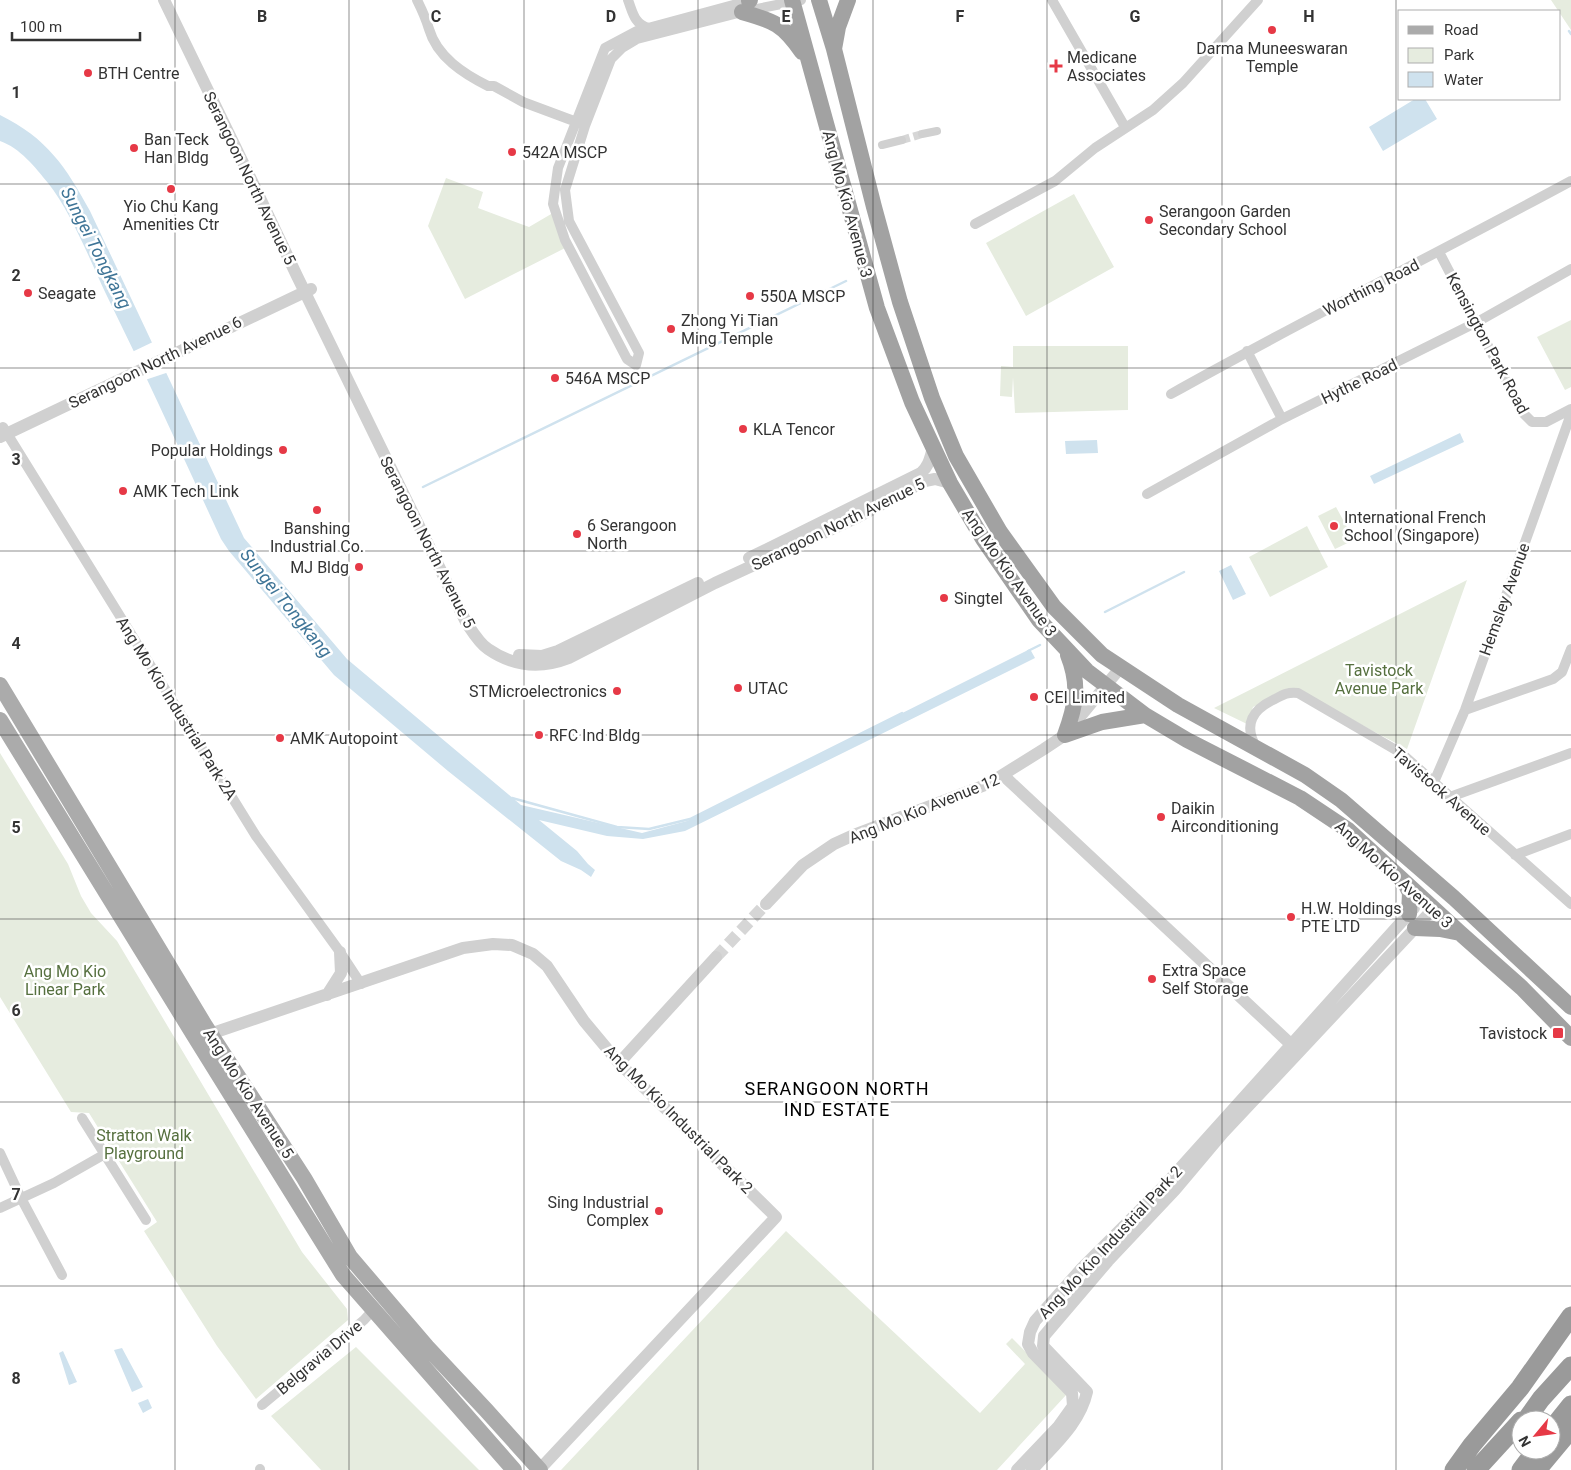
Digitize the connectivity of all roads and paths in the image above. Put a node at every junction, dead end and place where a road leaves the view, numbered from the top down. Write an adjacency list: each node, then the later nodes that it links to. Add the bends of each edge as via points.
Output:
1 (164, 0): 26 (street, Serangoon North Avenue 5)
2 (170, 0): 26 (street, Serangoon North Avenue 5)
3 (417, 0): 14 (street, via 440,50 453,64 474,79)
4 (628, 0): 11 (street, via 636,21)
5 (819, 0): 12 (highway, Ang Mo Kio Avenue 3)
6 (848, 0): 12 (highway)
7 (1052, 0): 15 (street)
8 (1258, 0): 15 (street, via 1173,94)
9 (795, 1): 10 (street); 13 (highway, Ang Mo Kio Avenue 3)
10 (748, 3): 11 (street); 13 (highway, via 781,26); 14 (street, via 637,39 622,48 611,59)
11 (648, 28): 14 (street, via 605,48)
12 (834, 49): 20 (highway, Ang Mo Kio Avenue 3)
13 (809, 62): 21 (highway, Ang Mo Kio Avenue 3)
14 (580, 124): 28 (street, via 564,190 569,221); 29 (street, via 558,168 553,204 565,240)
15 (1125, 127): 23 (street, via 1055,181)
16 (937, 130): 17 (street)
17 (922, 134)
18 (902, 140): 19 (street)
19 (882, 145)
20 (864, 169): 21 (highway, via 856,166); 41 (highway, Ang Mo Kio Avenue 3, via 900,302 932,398 956,456 1000,532 1054,607 1102,655)
21 (840, 173): 36 (highway, Ang Mo Kio Avenue 3, via 876,308)
22 (1571, 181): 24 (street, Worthing Road)
23 (975, 224)
24 (1439, 252): 27 (street, Kensington Park Road); 30 (street, Worthing Road)
25 (1571, 269): 27 (street, Hythe Road)
26 (306, 287): 35 (street, Serangoon North Avenue 6); 36 (street, Serangoon North Avenue 5, via 473,621 492,642 522,656 542,656 558,651 921,473 929,463); 37 (street, Serangoon North Avenue 5, via 466,622 487,648 507,660 541,665 569,658 925,481 935,479)
27 (1475, 323): 32 (street, Kensington Park Road, via 1523,414 1532,422 1546,422); 34 (street, Hythe Road)
28 (632, 339): 29 (street); 29 (street, via 639,353 636,365 627,360)
29 (620, 345)
30 (1247, 352): 31 (street, Worthing Road); 34 (street)
31 (1171, 394)
32 (1571, 409)
33 (1571, 414): 44 (street, Hemsley Avenue)
34 (1282, 419): 38 (street, Hythe Road)
35 (2, 431): 65 (street, Ang Mo Kio Industrial Park 2A, via 256,836)
36 (933, 448): 37 (highway, Ang Mo Kio Avenue 3)
37 (950, 483): 39 (highway, Ang Mo Kio Avenue 3, via 994,555 1040,620)
38 (1148, 494)
39 (1066, 649): 43 (highway, Ang Mo Kio Avenue 3); 47 (highway, via 1075,684 1074,712)
40 (1571, 649): 44 (street, via 1562,672 1553,680)
41 (1121, 667): 43 (street, Ang Mo Kio Avenue 12); 48 (highway, Ang Mo Kio Avenue 3, via 1178,705)
42 (0, 685): 51 (main road, Ang Mo Kio Avenue 5)
43 (1106, 685): 45 (highway, Ang Mo Kio Avenue 3); 47 (street, Ang Mo Kio Avenue 12)
44 (1465, 710): 52 (street, Hemsley Avenue)
45 (1145, 715): 47 (highway, via 1102,722); 56 (highway, Ang Mo Kio Avenue 3, via 1300,798)
46 (2, 728): 54 (main road, Ang Mo Kio Avenue 5)
47 (1065, 735): 50 (street, Ang Mo Kio Avenue 12)
48 (1256, 748): 52 (street, Tavistock Avenue, via 1250,732 1254,714 1288,692 1298,693 1404,754); 55 (highway, Ang Mo Kio Avenue 3, via 1305,775)
49 (1571, 753): 53 (street)
50 (1004, 776): 61 (street, Ang Mo Kio Avenue 12, via 834,844 803,866); 72 (street)
51 (57, 780): 54 (main road); 70 (main road, Ang Mo Kio Avenue 5)
52 (1434, 782): 53 (street, Tavistock Avenue)
53 (1450, 797): 58 (street, Tavistock Avenue)
54 (48, 798): 70 (main road, Ang Mo Kio Avenue 5)
55 (1348, 806): 56 (highway, via 1350,818); 69 (highway, Ang Mo Kio Avenue 3)
56 (1336, 822): 59 (highway, Ang Mo Kio Avenue 3)
57 (1571, 834): 58 (street)
58 (1515, 855): 62 (street, Tavistock Avenue)
59 (1405, 882): 60 (highway, Ang Mo Kio Avenue 3); 63 (highway, via 1410,893)
60 (1428, 903): 63 (street, Ang Mo Kio Industrial Park 2); 64 (highway, Ang Mo Kio Avenue 3)
61 (766, 904)
62 (1571, 904)
63 (1412, 921): 64 (highway); 72 (street, Ang Mo Kio Industrial Park 2)
64 (1460, 933): 71 (highway, Ang Mo Kio Avenue 3, via 1522,988)
65 (340, 952): 67 (street, Ang Mo Kio Industrial Park 2A); 68 (street, via 341,973)
66 (716, 958): 73 (street)
67 (361, 984): 68 (street, Ang Mo Kio Industrial Park 2); 73 (street, Ang Mo Kio Industrial Park 2, via 463,948 512,945 533,954 547,966 584,1021)
68 (327, 995): 70 (street, Ang Mo Kio Industrial Park 2)
69 (1571, 1006)
70 (204, 1038): 81 (main road, Ang Mo Kio Avenue 5, via 339,1268); 95 (main road, Ang Mo Kio Avenue 5, via 304,1178 350,1257)
71 (1571, 1038)
72 (1295, 1048): 96 (street, Ang Mo Kio Industrial Park 2, via 1082,1268 1035,1321 1028,1344 1072,1393 1073,1406 1058,1427); 97 (street, Ang Mo Kio Industrial Park 2, via 1175,1190 1044,1336 1043,1346 1087,1392 1074,1424)
73 (619, 1063): 95 (street, Ang Mo Kio Industrial Park 2, via 776,1217)
74 (82, 1118): 76 (street)
75 (0, 1153): 77 (street)
76 (105, 1154): 77 (street); 79 (street)
77 (21, 1198): 78 (street); 80 (street)
78 (0, 1208)
79 (146, 1220)
80 (62, 1275)
81 (374, 1310): 85 (street, Belgravia Drive); 94 (main road, Ang Mo Kio Avenue 5)
82 (1571, 1316): 98 (highway, via 1520,1388)
83 (1571, 1366): 84 (highway)
84 (1541, 1400): 87 (highway); 88 (highway)
85 (262, 1404)
86 (1571, 1405): 89 (highway)
87 (1531, 1410)
88 (1534, 1410)
89 (1561, 1418)
90 (1571, 1429): 101 (highway)
91 (1511, 1431): 99 (highway)
92 (1511, 1441): 100 (highway)
93 (1571, 1446): 102 (highway)
94 (514, 1470)
95 (539, 1470)
96 (1017, 1470)
97 (1032, 1470)
98 (1454, 1470)
99 (1476, 1470)
100 (1490, 1470)
101 (1537, 1470)
102 (1544, 1470)

